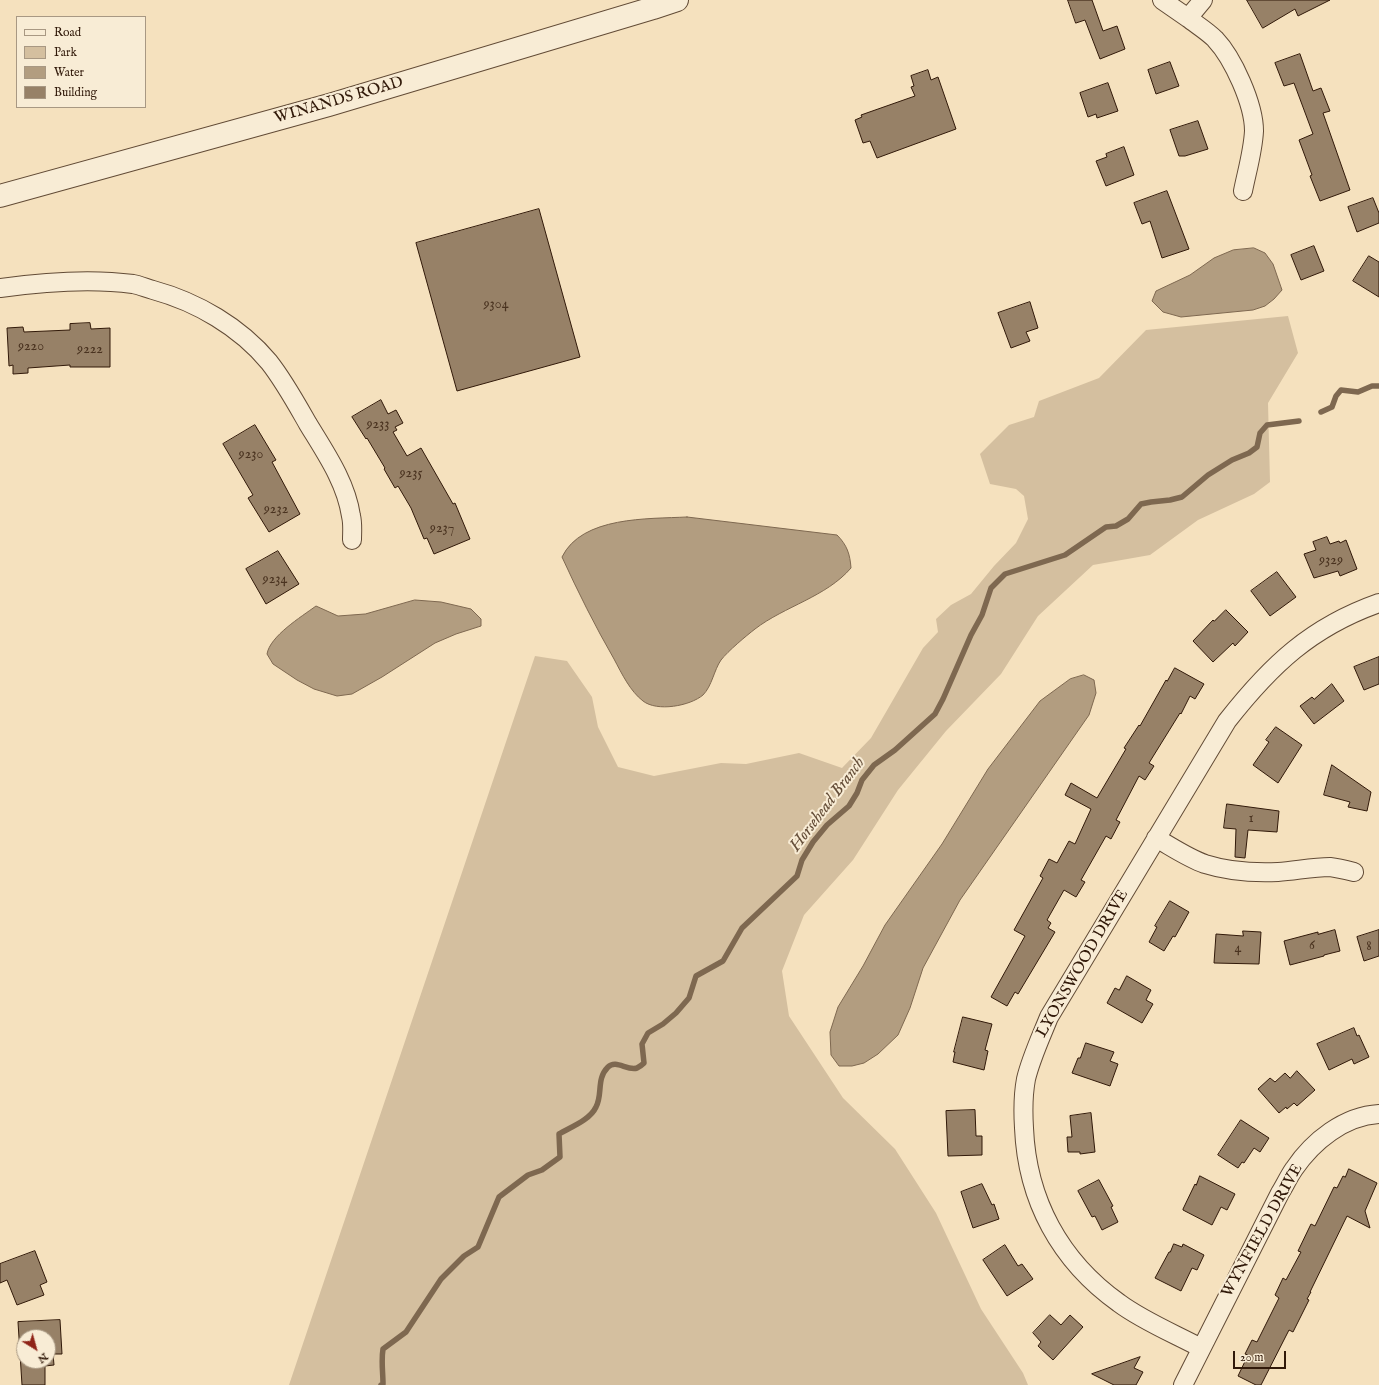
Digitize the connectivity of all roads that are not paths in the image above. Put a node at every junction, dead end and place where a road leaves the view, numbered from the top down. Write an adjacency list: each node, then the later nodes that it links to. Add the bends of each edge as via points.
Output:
1 (677, 0): 6 (street, WINANDS ROAD, via 336,103)
2 (1162, 0): 4 (street)
3 (1203, 0): 4 (street)
4 (1188, 18): 5 (street, via 1214,38 1228,56 1241,81 1250,107 1254,129)
5 (1243, 191)
6 (0, 196)
7 (0, 288): 8 (street, via 96,281 134,284 190,303 248,339 269,363 295,401 336,472 345,492 351,516)
8 (352, 540)
9 (1379, 603): 10 (street, LYONSWOOD DRIVE, via 1358,610 1325,627 1272,668 1227,721)
10 (1156, 838): 11 (street, via 1206,864 1227,869 1278,872 1331,867); 13 (street, LYONSWOOD DRIVE, via 1049,1017 1038,1042 1026,1080 1023,1111 1024,1144 1040,1208 1055,1236 1074,1260 1095,1284 1119,1304)
11 (1354, 872)
12 (1379, 1114): 13 (street, WYNFIELD DRIVE, via 1366,1114 1347,1121 1327,1134 1294,1168)
13 (1202, 1348): 14 (street, WYNFIELD DRIVE)
14 (1182, 1385)

